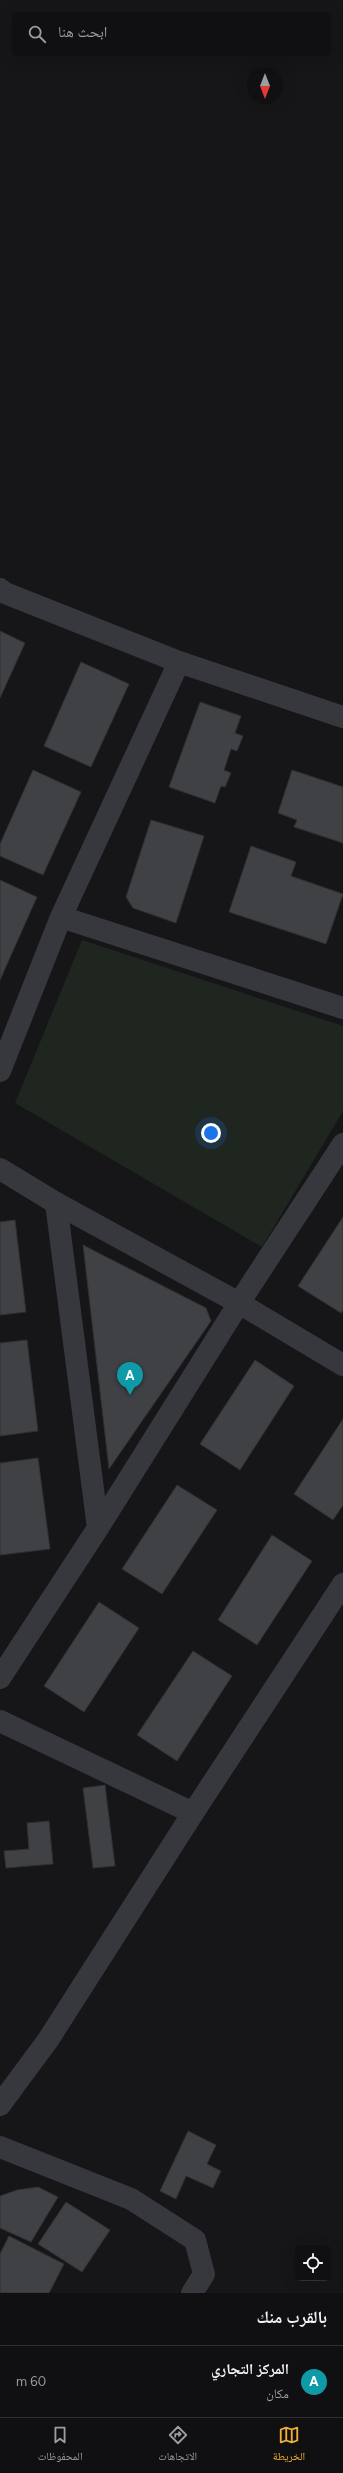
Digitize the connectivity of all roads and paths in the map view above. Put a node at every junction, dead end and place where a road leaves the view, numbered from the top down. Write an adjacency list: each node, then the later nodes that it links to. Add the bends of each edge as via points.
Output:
1 (0, 589): 2 (street)
2 (179, 662): 3 (street); 4 (street)
3 (343, 717)
4 (61, 917): 5 (street); 6 (street)
5 (343, 1008)
6 (0, 1071)
7 (343, 1144): 10 (street)
8 (0, 1169): 9 (street)
9 (56, 1203): 10 (street); 12 (street)
10 (239, 1303): 11 (street); 12 (street)
11 (343, 1365)
12 (98, 1528): 14 (street)
13 (343, 1584): 16 (street)
14 (0, 1678)
15 (0, 1721): 16 (street)
16 (192, 1813): 17 (street, via 48,2040)
17 (0, 2105)
18 (0, 2147): 19 (street, via 131,2199 195,2240 204,2274)
19 (192, 2293)

